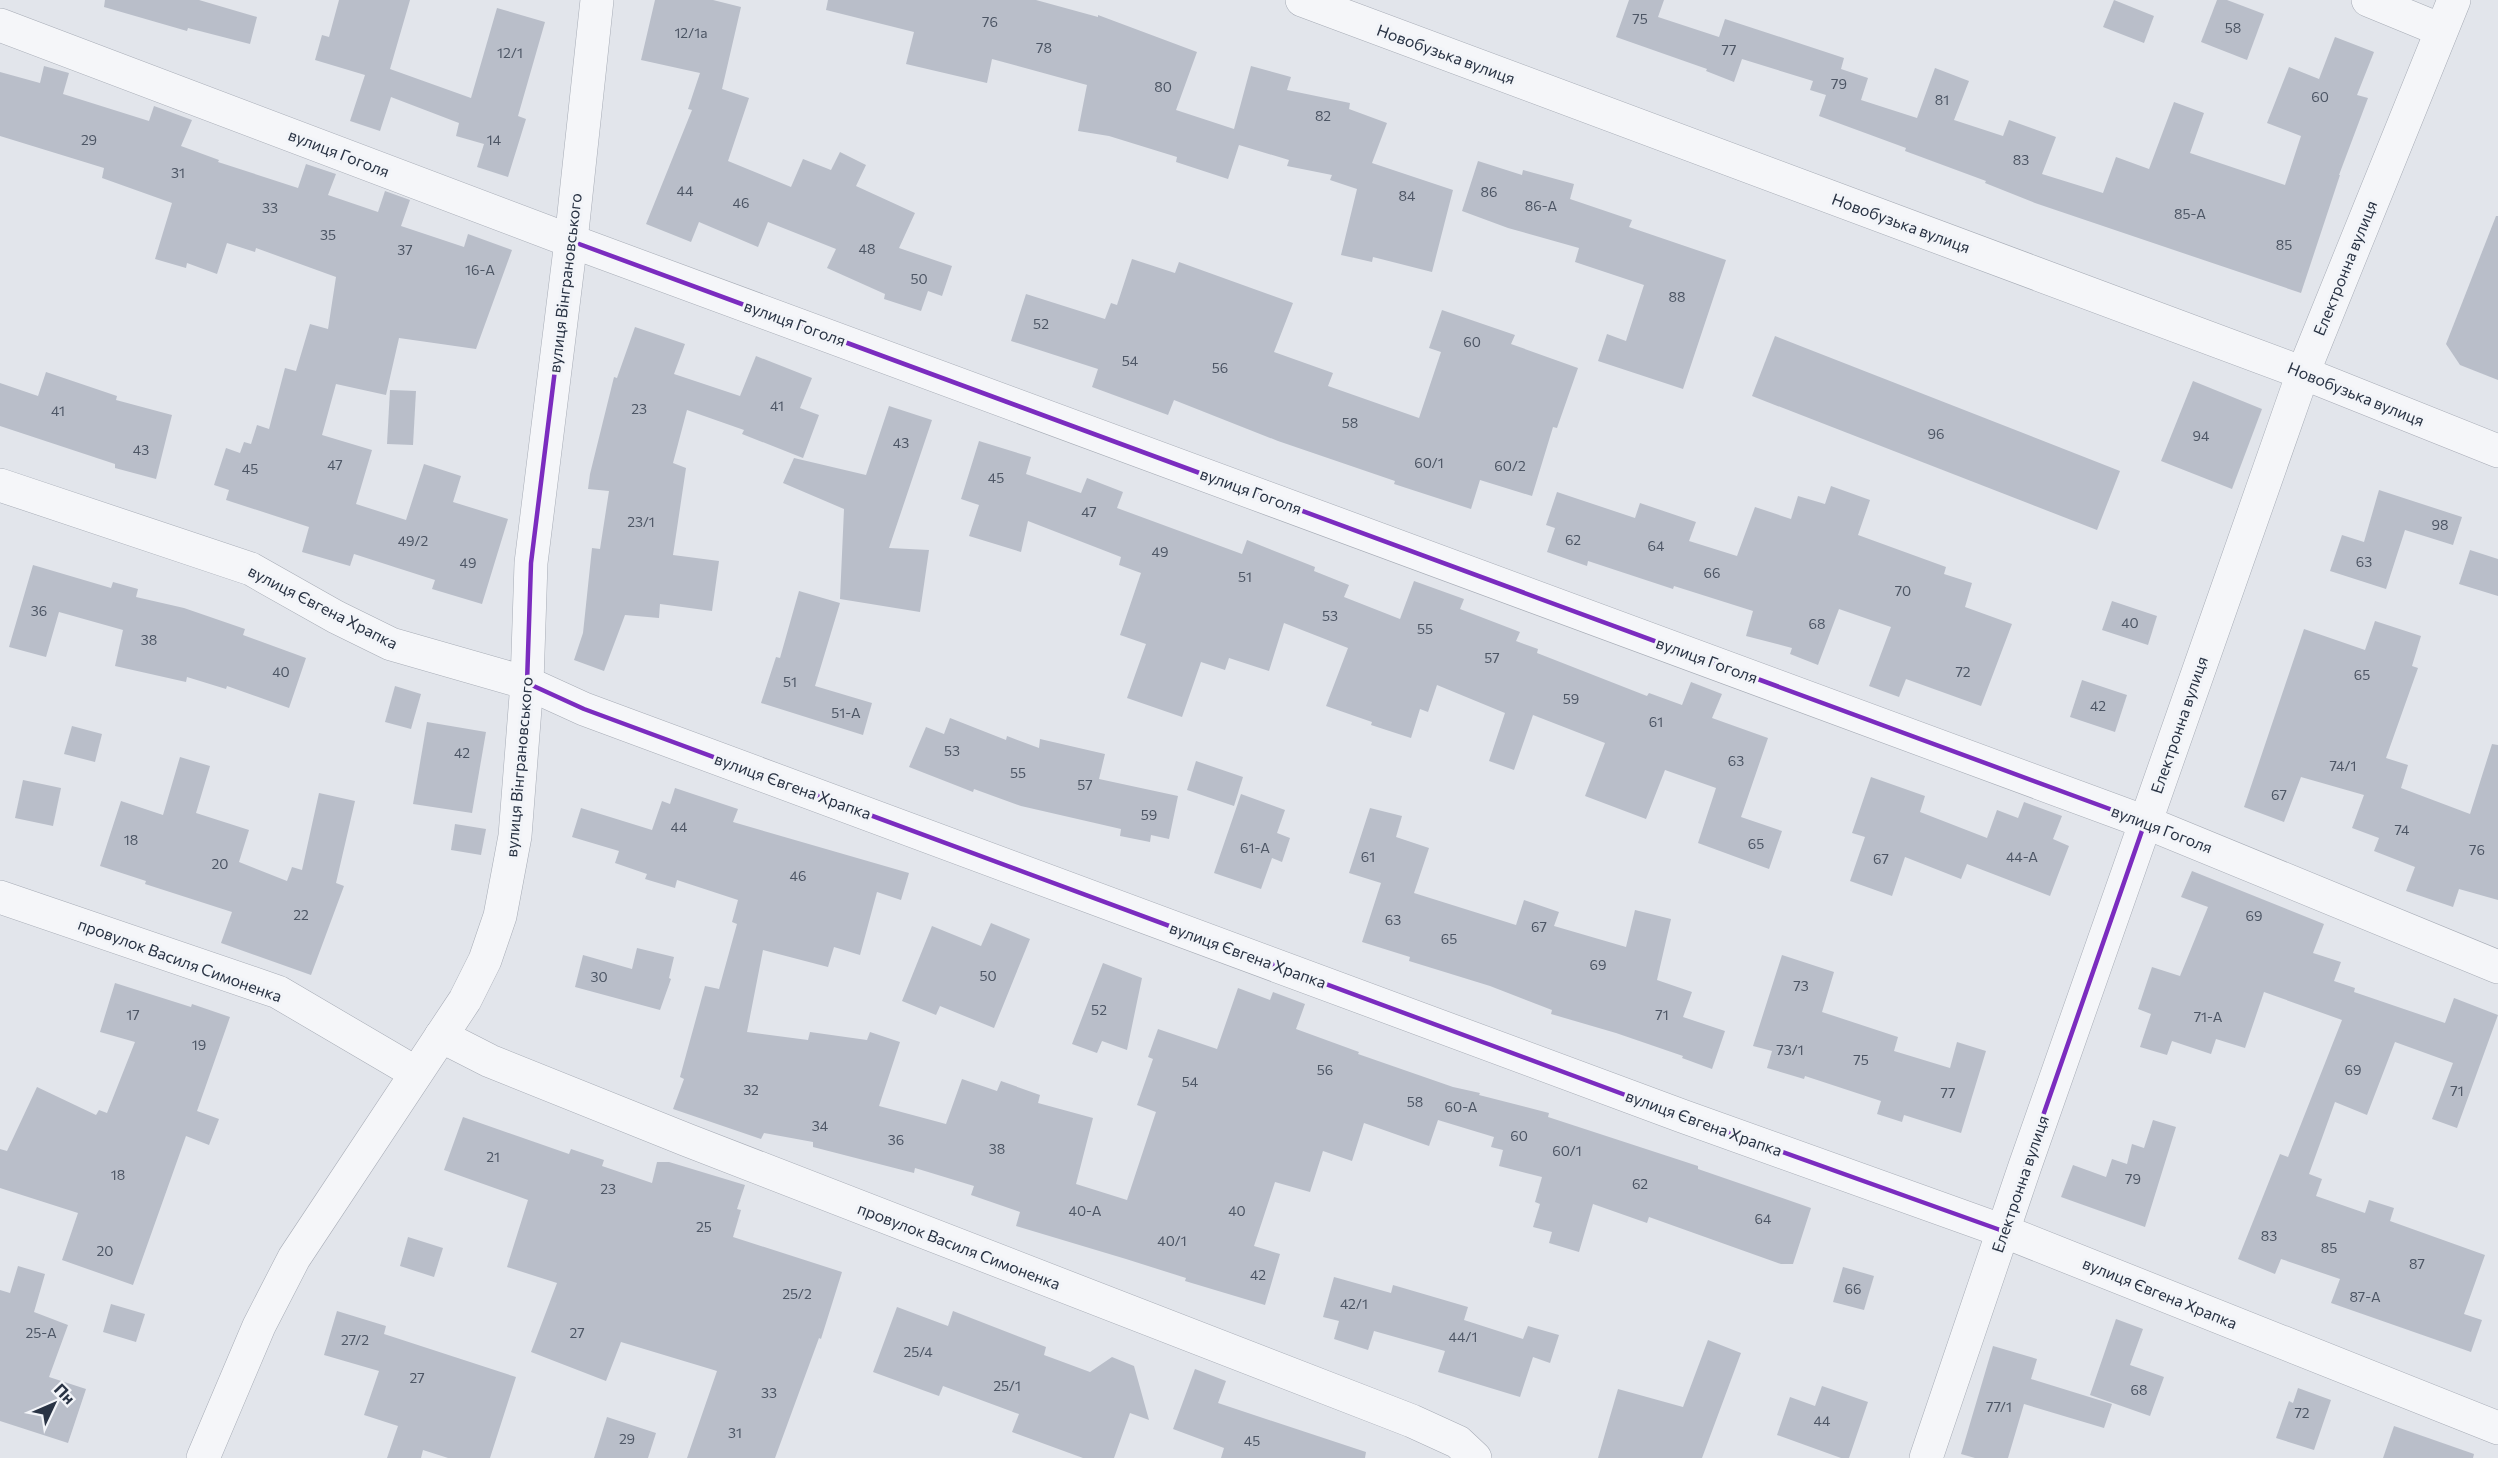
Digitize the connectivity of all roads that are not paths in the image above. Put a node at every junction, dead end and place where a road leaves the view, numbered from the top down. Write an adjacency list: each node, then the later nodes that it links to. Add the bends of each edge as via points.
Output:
1 (597, 0): 7 (street, вулиця Вінграновського)
2 (1302, 0): 8 (street, Новобузька вулиця)
3 (2368, 0): 6 (street)
4 (2454, 0): 6 (street, Електронна вулиця)
5 (0, 25): 7 (street, вулиця Гоголя)
6 (2441, 30): 8 (street, Електронна вулиця)
7 (571, 241): 11 (street, вулиця Вінграновського, via 531,562); 12 (street, вулиця Гоголя)
8 (2303, 373): 9 (street, Новобузька вулиця); 12 (street, Електронна вулиця)
9 (2498, 451)
10 (0, 485): 11 (street, вулиця Євгена Храпка, via 251,569 391,644)
11 (527, 683): 15 (street, вулиця Вінграновського, via 515,836 501,916 465,1000); 17 (street, вулиця Євгена Храпка, via 606,717)
12 (2145, 822): 14 (street, вулиця Гоголя); 17 (street, Електронна вулиця)
13 (0, 897): 16 (street, провулок Василя Симоненка, via 278,992)
14 (2498, 967)
15 (441, 1036): 16 (street, вулиця Вінграновського); 20 (street, провулок Василя Симоненка, via 490,1061 698,1145 1412,1421 1458,1442)
16 (416, 1072): 19 (street, вулиця Вінграновського, via 294,1258 259,1326)
17 (2003, 1231): 18 (street, вулиця Євгена Храпка); 21 (street, Електронна вулиця)
18 (2498, 1428)
19 (203, 1458)
20 (1475, 1458)
21 (1926, 1458)

